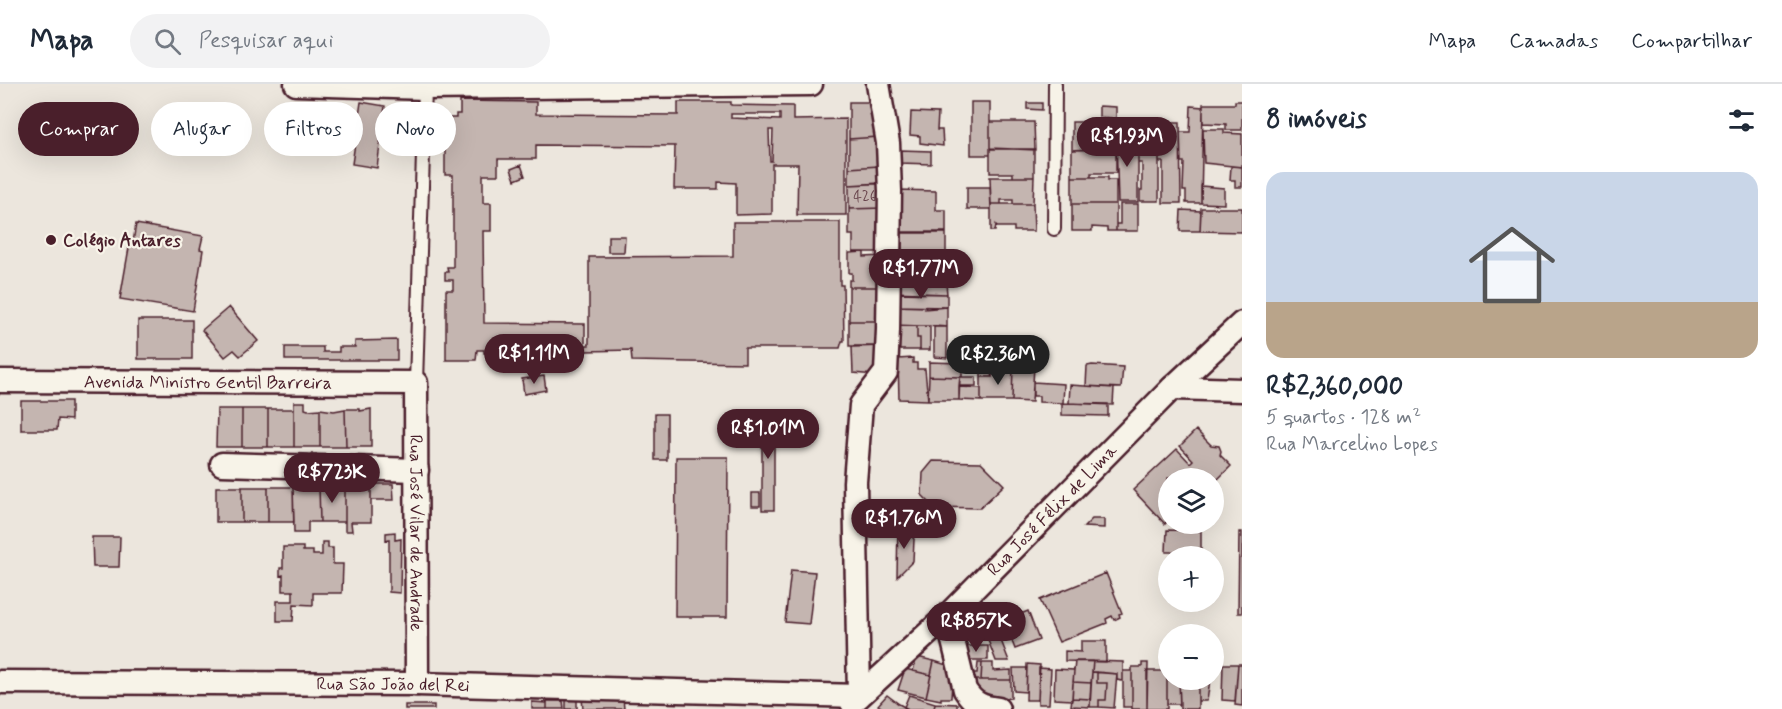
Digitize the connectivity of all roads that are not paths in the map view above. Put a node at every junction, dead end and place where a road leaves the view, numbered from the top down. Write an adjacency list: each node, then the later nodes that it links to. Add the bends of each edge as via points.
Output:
1 (296, 84): 5 (street)
2 (811, 84): 5 (street)
3 (878, 84): 17 (street, via 888,143 888,330 886,372 861,405 855,482)
4 (1055, 84): 6 (lane)
5 (425, 86): 9 (lane)
6 (1054, 229)
7 (1242, 323): 10 (street, Rua José Félix de Lima)
8 (0, 381): 9 (street, Avenida Ministro Gentil Barreira)
9 (416, 383): 13 (street, Rua José Vilar de Andrade)
10 (1172, 388): 11 (street); 14 (street, Rua José Félix de Lima)
11 (1242, 390)
12 (222, 464): 13 (street)
13 (417, 471): 16 (street, Rua José Vilar de Andrade)
14 (946, 616): 17 (street, Rua José Félix de Lima); 18 (street, via 964,690 981,706)
15 (0, 681): 16 (street, Rua São João del Rei)
16 (417, 684): 17 (street, Rua São João del Rei)
17 (854, 704)
18 (998, 709)

